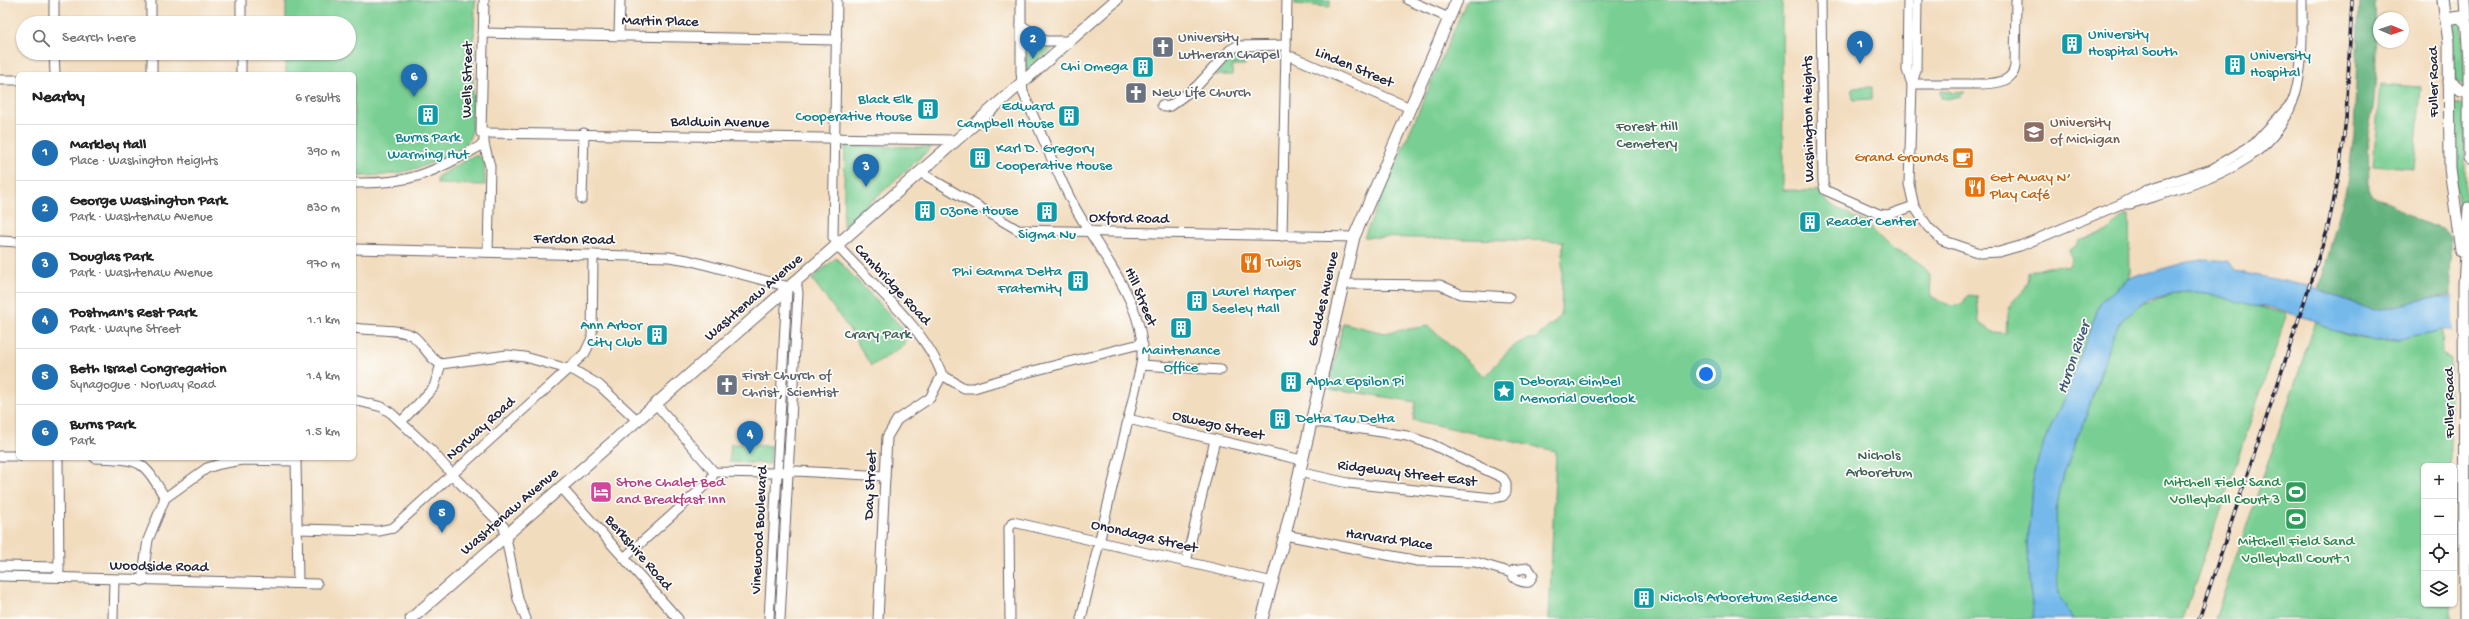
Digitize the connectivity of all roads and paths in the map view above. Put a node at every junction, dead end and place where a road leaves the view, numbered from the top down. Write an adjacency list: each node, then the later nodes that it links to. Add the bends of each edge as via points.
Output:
1 (54, 0): 19 (street)
2 (151, 0): 20 (street)
3 (241, 0): 21 (street)
4 (484, 0): 26 (street, Wells Street)
5 (620, 0): 27 (street)
6 (837, 0): 28 (street, Cambridge Road)
7 (1021, 0): 24 (street, Hill Street)
8 (1116, 0): 29 (main road, Washtenaw Avenue)
9 (1287, 0): 30 (street)
10 (1408, 0): 22 (street)
11 (1457, 0): 22 (main road, Geddes Avenue)
12 (1820, 0): 55 (street, Washington Heights, via 1825,190 1879,214 1888,215)
13 (1908, 0): 42 (street, via 1907,70)
14 (1917, 0): 42 (street, via 1916,70)
15 (2016, 0): 42 (street, via 2013,73 1999,83)
16 (2302, 0): 55 (street, via 2300,71 2290,105 2254,144 2226,162 2200,174 2149,189 2121,204 2007,250 1980,253 1942,240 1928,227)
17 (2443, 0): 23 (main road, Fuller Road)
18 (2465, 0): 25 (main road)
19 (54, 16)
20 (151, 16)
21 (241, 16)
22 (1449, 18): 45 (main road, Geddes Avenue)
23 (2446, 19): 25 (main road, via 2460,17); 40 (main road, Fuller Road)
24 (1021, 25): 29 (street, via 1045,41); 41 (street, Hill Street)
25 (2468, 25): 43 (main road)
26 (483, 32): 27 (street, Martin Place); 46 (street, Wells Street, via 481,133)
27 (619, 35): 28 (street, Martin Place)
28 (837, 40): 48 (street, Cambridge Road)
29 (1069, 41): 41 (main road, Washtenaw Avenue)
30 (1286, 45): 31 (street); 44 (street, via 1243,45 1230,50 1198,86 1170,106 1165,107)
31 (1286, 57): 45 (street, Linden Street, via 1293,57); 58 (street)
32 (54, 60): 35 (street)
33 (152, 60): 36 (street)
34 (241, 60): 37 (street)
35 (55, 72)
36 (152, 72)
37 (241, 72)
38 (0, 80): 39 (street)
39 (16, 80)
40 (2449, 81): 43 (main road, via 2461,90); 67 (main road, Fuller Road, via 2450,168)
41 (1022, 83): 49 (main road, Washtenaw Avenue); 57 (street, Hill Street, via 1023,92 1070,199)
42 (1912, 84): 55 (street, via 1909,184)
43 (2469, 92): 51 (main road)
44 (1162, 104)
45 (1410, 108): 59 (main road, Geddes Avenue)
46 (484, 133): 47 (street, Baldwin Avenue); 50 (street, Wells Street)
47 (584, 134): 48 (street, Baldwin Avenue); 54 (street)
48 (835, 139): 49 (street, Baldwin Avenue); 62 (street, Cambridge Road, via 833,237)
49 (955, 140): 52 (main road, Washtenaw Avenue)
50 (484, 144): 53 (street, via 416,178 392,183); 64 (street, Wells Street, via 490,166)
51 (2469, 158)
52 (920, 172): 57 (street, Oxford Road, via 1018,230); 62 (main road, Washtenaw Avenue)
53 (356, 183)
54 (582, 199)
55 (1914, 206)
56 (2469, 208): 67 (main road, Fuller Road)
57 (1090, 233): 58 (street, Oxford Road); 71 (street, Hill Street, via 1130,302)
58 (1282, 236): 59 (street, Oxford Road)
59 (1354, 237): 66 (main road, Geddes Avenue)
60 (0, 241): 61 (street)
61 (16, 242)
62 (838, 246): 68 (main road, Washtenaw Avenue); 78 (street, Cambridge Road, via 926,342 937,360)
63 (356, 249): 64 (street, Ferdon Road)
64 (488, 252): 65 (street, Ferdon Road)
65 (593, 255): 68 (street, Ferdon Road, via 682,258); 76 (street, Norway Road, via 592,338 585,353)
66 (1343, 284): 69 (street, via 1440,285 1465,295); 83 (main road, Geddes Avenue)
67 (2464, 284): 86 (main road, Fuller Road)
68 (791, 285): 72 (street, Vinewood Boulevard); 73 (street, Vinewood Boulevard, via 798,293); 80 (main road, Washtenaw Avenue)
69 (1509, 297)
70 (356, 328): 74 (street, via 404,333 413,337)
71 (1143, 345): 75 (street, Hill Street); 78 (street, via 974,388 964,388)
72 (784, 346): 73 (street); 98 (street, Vinewood Boulevard)
73 (795, 346): 96 (street, Vinewood Boulevard)
74 (441, 364): 76 (street, via 507,355 526,357); 84 (street, via 434,387)
75 (1141, 365): 77 (street); 81 (street, Hill Street)
76 (568, 369): 82 (street, via 599,385); 99 (street, Norway Road)
77 (1221, 370)
78 (942, 375): 100 (street, Day Street, via 930,398 897,420 890,430)
79 (356, 400): 84 (street, via 382,407)
80 (656, 404): 82 (main road, Washtenaw Avenue); 95 (street)
81 (1128, 419): 85 (street, Oswego Street); 106 (street, Hill Street)
82 (638, 421): 101 (main road, Washtenaw Avenue)
83 (1312, 421): 93 (main road, Geddes Avenue); 97 (street, Ridgeway Street East, via 1407,436 1432,444 1503,478 1507,487 1503,496 1494,498 1348,483)
84 (401, 422): 99 (street, via 431,450)
85 (1214, 440): 93 (street, Oswego Street); 108 (street)
86 (2467, 441): 129 (main road, Fuller Road)
87 (0, 456): 88 (street)
88 (16, 456)
89 (58, 460): 110 (street)
90 (130, 460): 102 (street, via 149,469)
91 (207, 460): 94 (street)
92 (296, 460): 94 (street, via 242,460); 103 (street)
93 (1302, 460): 97 (main road, Geddes Avenue)
94 (207, 468): 102 (street)
95 (714, 472): 98 (street); 107 (street, via 711,480)
96 (788, 472): 98 (street); 100 (street); 124 (street, Vinewood Boulevard)
97 (1299, 472): 104 (main road, Geddes Avenue)
98 (777, 473): 123 (street, Vinewood Boulevard)
99 (452, 475): 103 (street, Norway Road, via 393,528 379,531); 105 (street, via 504,527)
100 (886, 476): 125 (street, Day Street)
101 (561, 487): 105 (main road, Washtenaw Avenue); 107 (street, Berkshire Road)
102 (165, 498): 115 (street, via 148,540)
103 (297, 529): 117 (street)
104 (1285, 535): 111 (street, Harvard Place, via 1418,561 1475,562); 116 (main road, Geddes Avenue)
105 (506, 536): 120 (main road, Washtenaw Avenue); 121 (street, via 516,592)
106 (1099, 541): 108 (street, Onondaga Street); 126 (street, Onondaga Street, via 1016,522 1009,525); 127 (street, Hill Street)
107 (624, 558): 122 (street, Berkshire Road)
108 (1186, 562): 116 (street, Onondaga Street)
109 (0, 566): 110 (street)
110 (59, 567): 113 (street)
111 (1512, 573)
112 (0, 576): 113 (street, Woodside Road)
113 (59, 578): 114 (street, Woodside Road)
114 (114, 580): 115 (street, Woodside Road); 119 (street)
115 (142, 581): 117 (street, Woodside Road)
116 (1273, 582): 128 (main road, Geddes Avenue)
117 (298, 583): 118 (street, Woodside Road)
118 (317, 584)
119 (113, 619)
120 (411, 619)
121 (526, 619)
122 (678, 619)
123 (769, 619)
124 (780, 619)
125 (878, 619)
126 (1010, 619)
127 (1081, 619)
128 (1262, 619)
129 (2465, 619)

